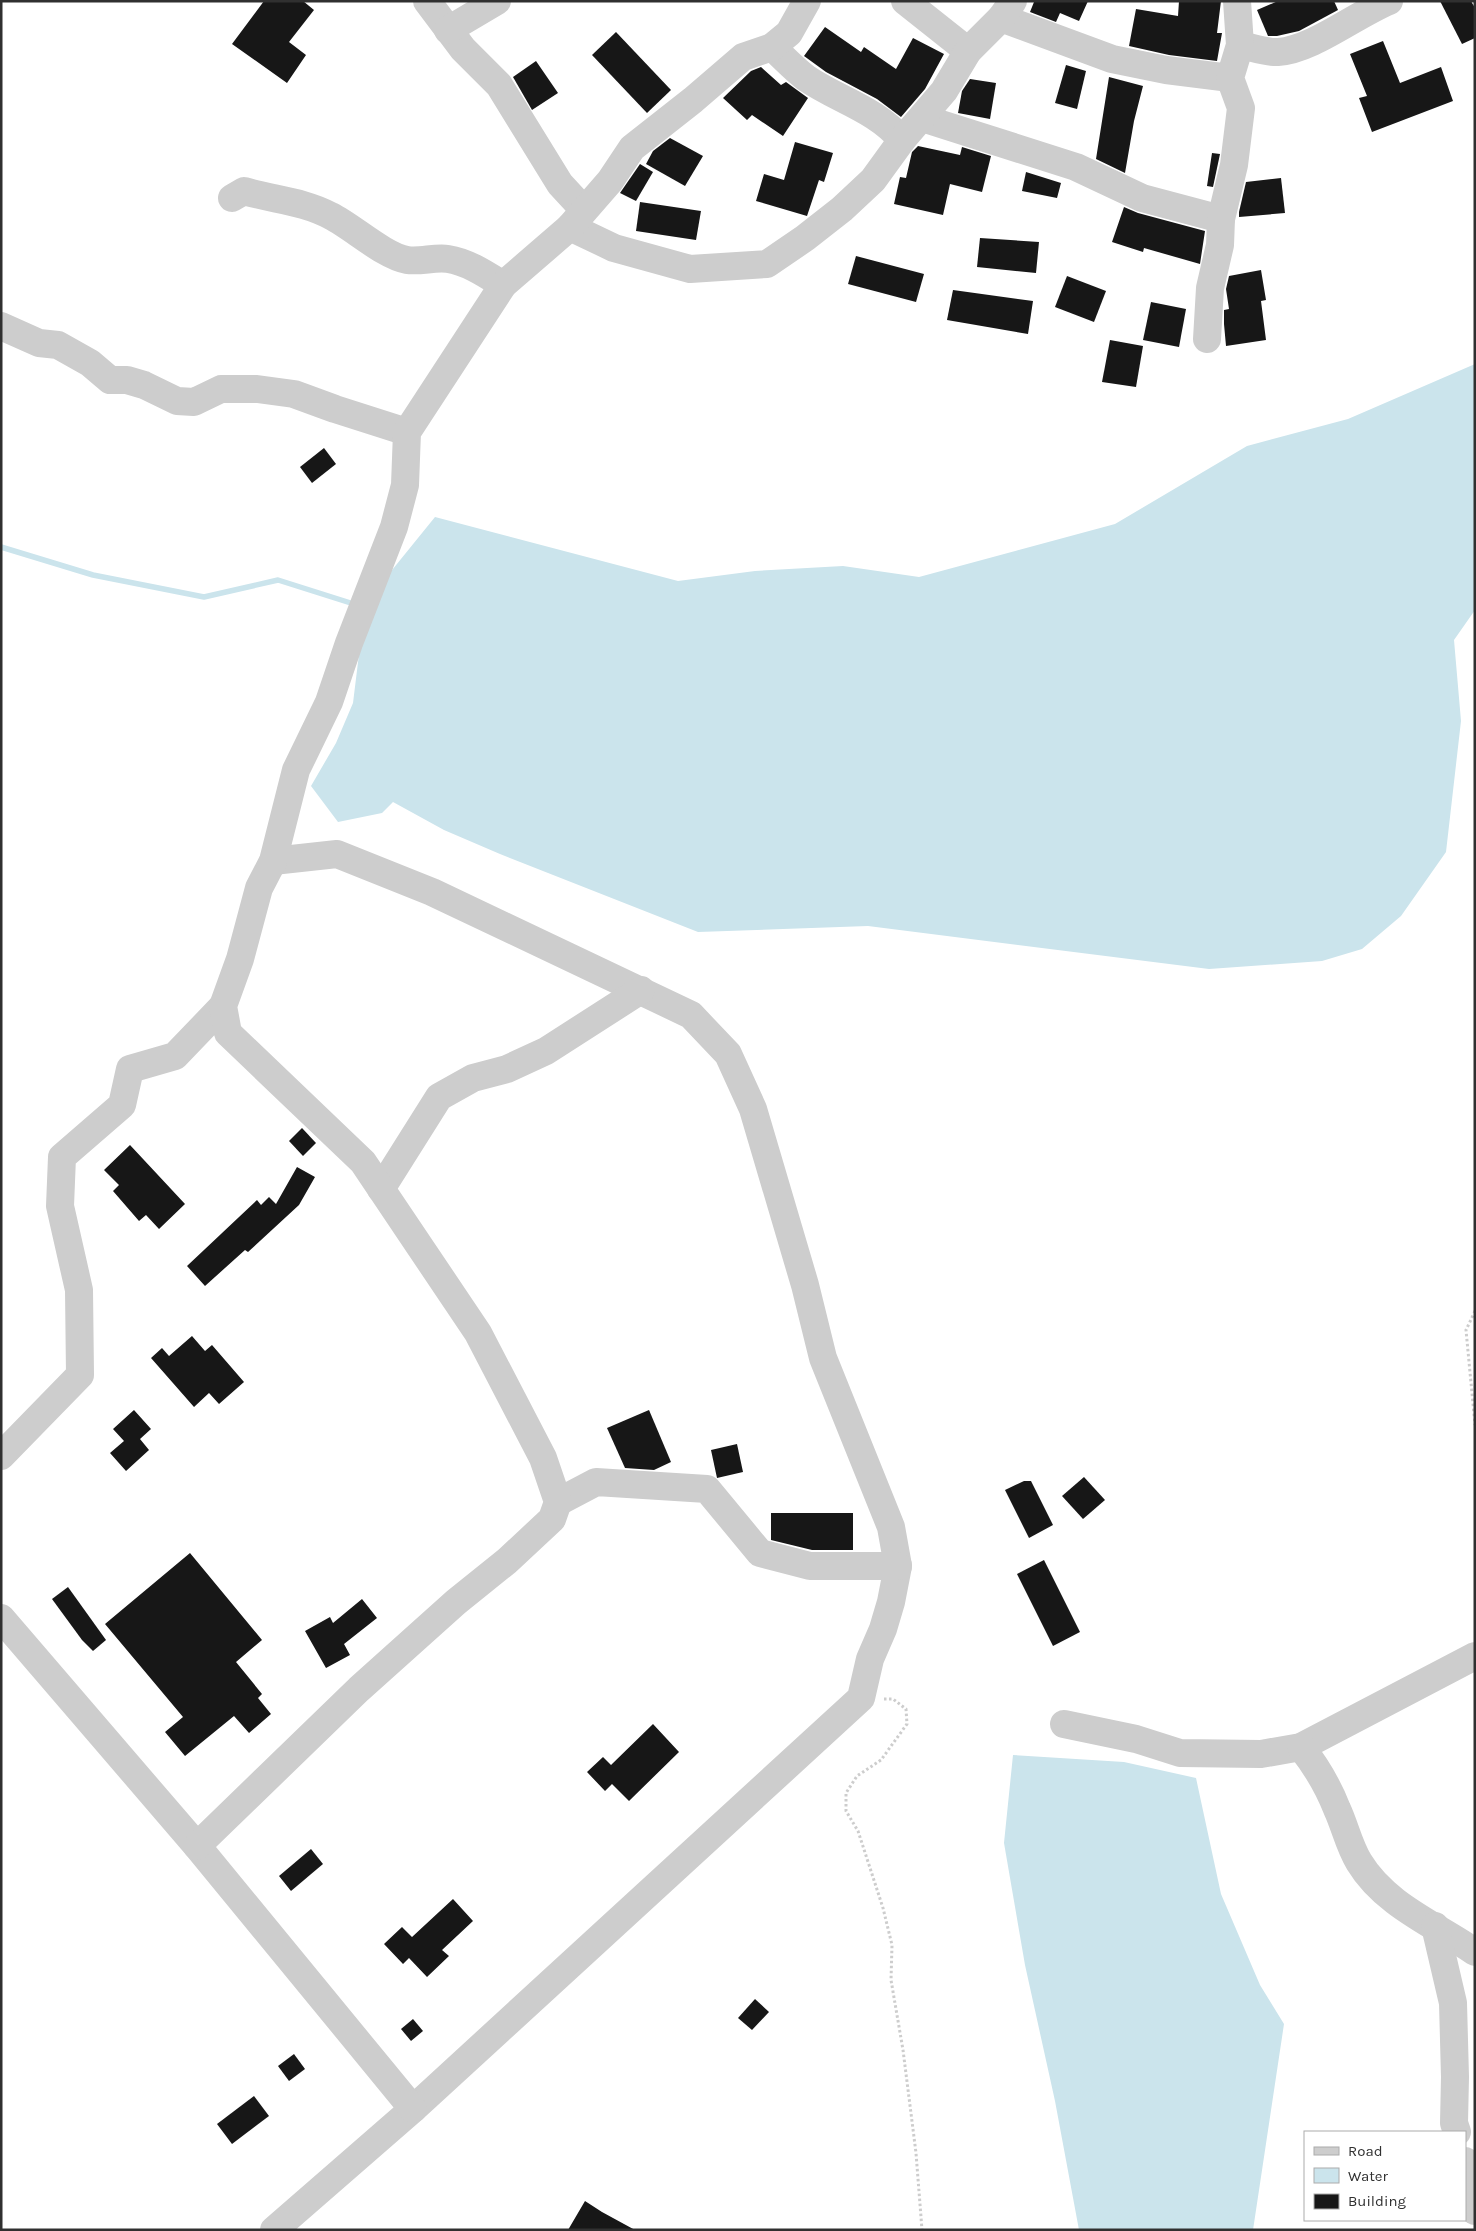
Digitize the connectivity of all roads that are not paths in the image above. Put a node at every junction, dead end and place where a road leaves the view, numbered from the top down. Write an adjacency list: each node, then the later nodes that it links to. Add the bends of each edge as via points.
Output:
1 (427, 1): 8 (street)
2 (497, 1): 8 (street)
3 (807, 1): 10 (street, via 789,33)
4 (905, 1): 11 (street)
5 (1237, 1): 9 (street)
6 (1389, 1): 9 (street, via 1304,45 1277,52)
7 (1007, 10): 11 (street); 12 (street, via 1112,59)
8 (448, 30): 16 (street, via 499,85 560,184)
9 (1240, 45): 12 (street)
10 (772, 46): 14 (street, via 806,78 856,104 890,126); 16 (street, via 743,57 632,148 610,181)
11 (968, 51): 13 (street, via 944,92)
12 (1230, 78): 17 (street, via 1241,108 1234,166)
13 (922, 118): 14 (street); 17 (street, via 1076,166 1142,198)
14 (902, 140): 16 (street, via 873,180 842,209 767,264 690,269 614,248)
15 (232, 198): 18 (street, via 244,191 306,204 406,260 450,259 477,269)
16 (577, 219): 18 (street)
17 (1220, 219): 20 (street, via 1220,245 1210,288)
18 (503, 285): 21 (street)
19 (1, 326): 21 (street, via 40,343 58,345 90,363 110,380 144,385 177,401 194,402 220,389 294,394)
20 (1207, 339)
21 (408, 432): 22 (street, via 406,485 394,527 329,702 296,770)
22 (273, 862): 23 (street, via 337,854 432,892); 24 (street, via 259,888 240,959)
23 (641, 990): 25 (street, via 546,1051 507,1069 473,1078 440,1097); 28 (street, via 691,1015 728,1054 753,1109 823,1358 891,1527)
24 (223, 1006): 25 (street, via 228,1034 363,1162); 26 (street, via 175,1056 130,1069 122,1105 62,1157 60,1206 79,1290 80,1375)
25 (381, 1189): 27 (street, via 478,1333 543,1458)
26 (1, 1456)
27 (558, 1502): 28 (street, via 596,1482 706,1489 760,1553 810,1566); 33 (street, via 552,1519 358,1689)
28 (898, 1566): 36 (street, via 891,1602 870,1659 861,1698)
29 (1, 1618): 33 (street)
30 (1475, 1656): 32 (street)
31 (1064, 1724): 32 (street, via 1180,1752 1260,1754)
32 (1301, 1747): 34 (street, via 1316,1766 1359,1861 1392,1900)
33 (197, 1846): 36 (street)
34 (1435, 1926): 35 (street); 37 (street, via 1452,2003)
35 (1475, 1952)
36 (413, 2109): 40 (street)
37 (1457, 2131)
38 (1466, 2166): 39 (street)
39 (1475, 2210)
40 (274, 2230)

